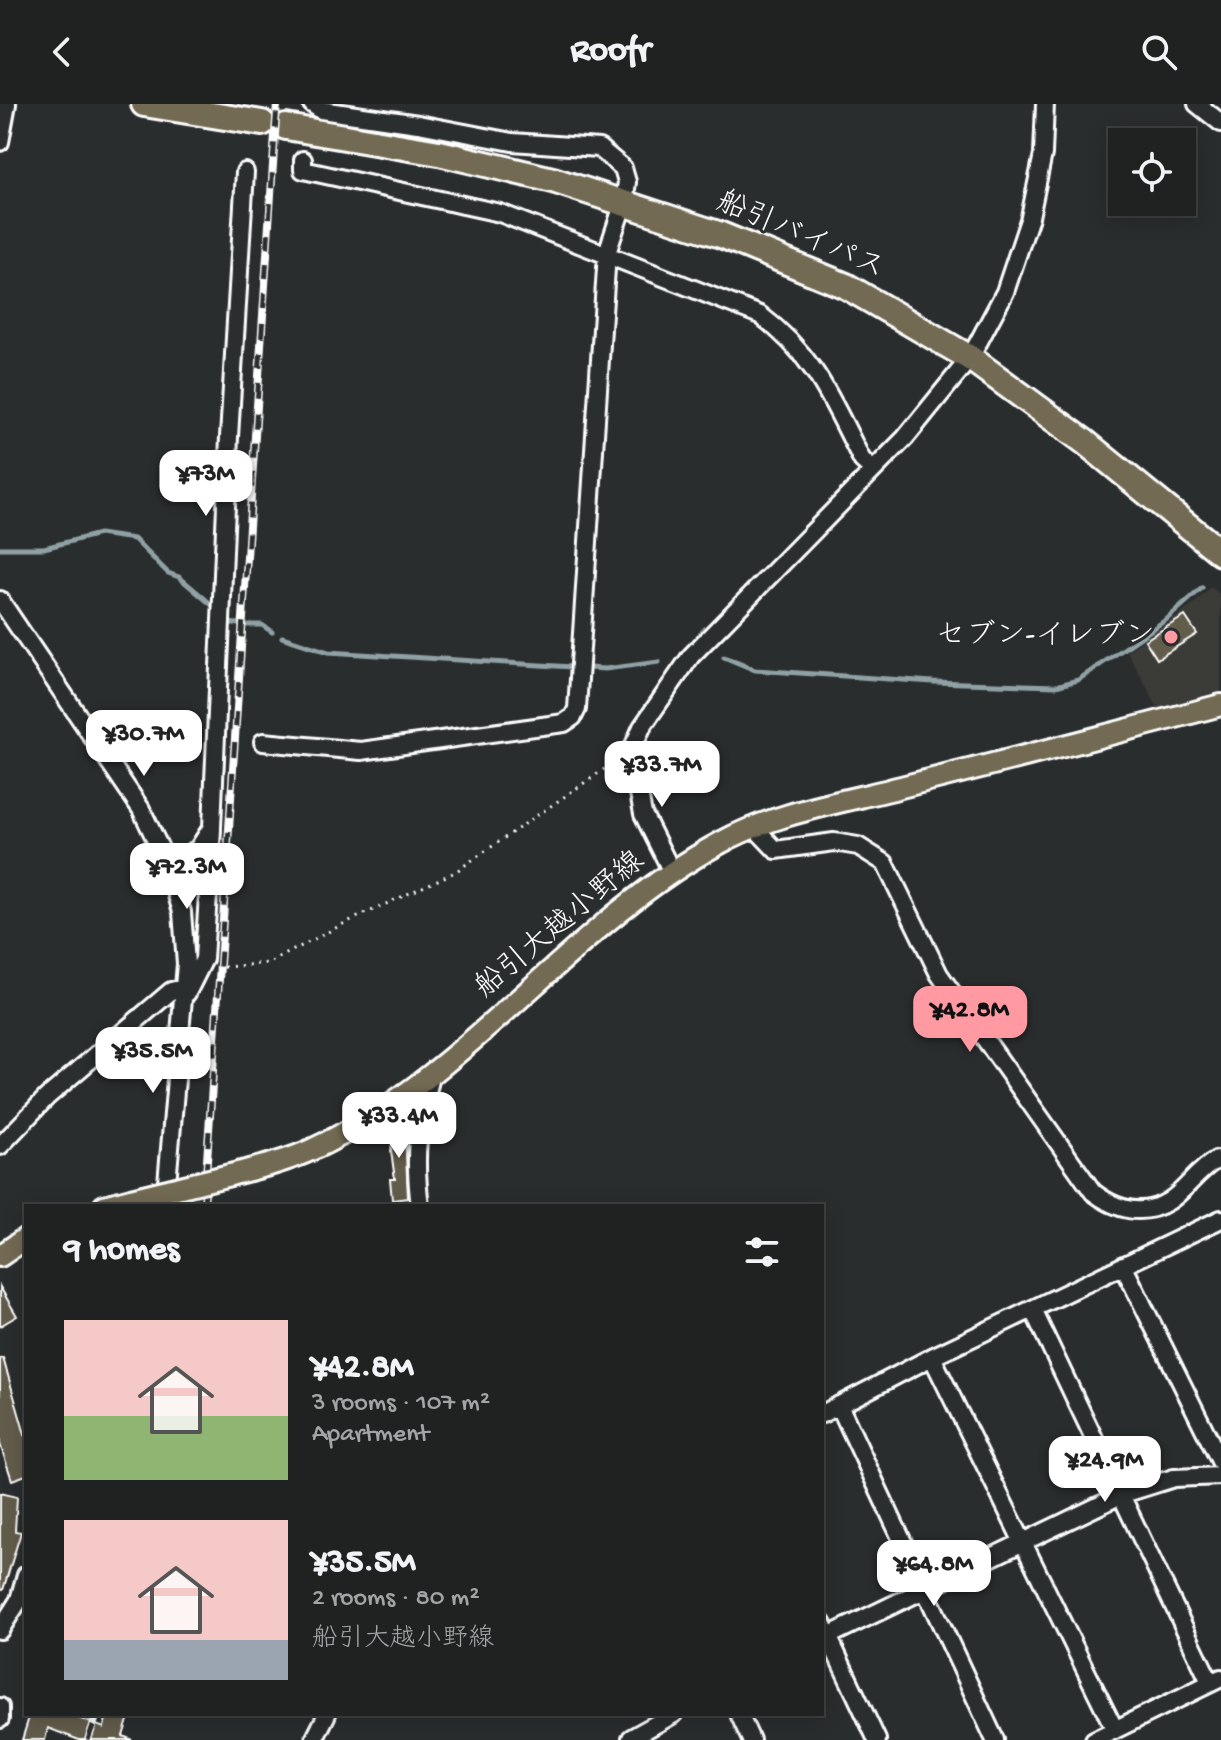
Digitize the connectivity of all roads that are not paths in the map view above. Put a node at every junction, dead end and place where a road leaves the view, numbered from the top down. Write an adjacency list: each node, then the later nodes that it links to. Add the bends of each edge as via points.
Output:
1 (7, 104): 7 (street)
2 (144, 104): 10 (highway, 船引バイパス, via 439,153)
3 (312, 104): 10 (street, via 321,110 512,142 599,148 623,168)
4 (1045, 104): 12 (street, via 1043,154 1030,217 1005,292)
5 (1197, 104): 6 (street)
6 (1221, 123)
7 (0, 142)
8 (303, 160): 11 (street, via 303,170 500,213)
9 (245, 172): 18 (street)
10 (624, 202): 11 (street); 12 (highway, 船引バイパス, via 846,286)
11 (607, 253): 13 (street, via 760,315 786,335 814,366 862,460); 17 (street, via 573,717 564,723 361,751)
12 (970, 358): 13 (street); 14 (highway, 船引バイパス, via 1085,442)
13 (873, 470): 21 (street, via 691,656 642,727 631,752 643,814)
14 (1221, 553)
15 (0, 600): 20 (street, via 141,809)
16 (1221, 705): 19 (main road, 船引大越小野線)
17 (263, 742)
18 (212, 827): 20 (street, via 198,849); 22 (street, via 204,959)
19 (755, 828): 21 (main road, 船引大越小野線); 25 (street, via 776,850 834,842 858,846 885,863 939,974 1093,1192 1111,1206 1148,1209 1169,1201 1201,1169)
20 (168, 865): 22 (street, via 182,912)
21 (672, 872): 23 (main road, 船引大越小野線)
22 (183, 994): 24 (street, via 171,991 47,1097); 27 (street)
23 (432, 1073): 26 (main road, 船引大越小野線, bridge, via 308,1152); 28 (street, via 417,1129)
24 (0, 1146)
25 (1221, 1161)
26 (112, 1204)
27 (165, 1204)
28 (420, 1204)
29 (1221, 1219): 32 (street)
30 (24, 1239): 31 (main road)
31 (0, 1256)
32 (1123, 1265): 33 (street); 37 (street)
33 (1033, 1310): 34 (street); 39 (street)
34 (932, 1357): 35 (street); 40 (street)
35 (839, 1405): 36 (street); 42 (street)
36 (824, 1413)
37 (1221, 1463)
38 (1221, 1476): 39 (street, via 1174,1478)
39 (1123, 1494): 40 (street); 45 (street)
40 (1023, 1543): 42 (street); 51 (street)
41 (24, 1582): 43 (street)
42 (925, 1590): 44 (street); 56 (street)
43 (0, 1630)
44 (824, 1632): 55 (street)
45 (1216, 1680): 51 (street)
46 (0, 1707): 50 (street)
47 (326, 1716): 52 (street)
48 (671, 1716): 53 (street)
49 (740, 1716): 54 (street)
50 (0, 1719)
51 (1115, 1730): 57 (street)
52 (314, 1740)
53 (632, 1740)
54 (751, 1740)
55 (877, 1740)
56 (995, 1740)
57 (1094, 1740)

